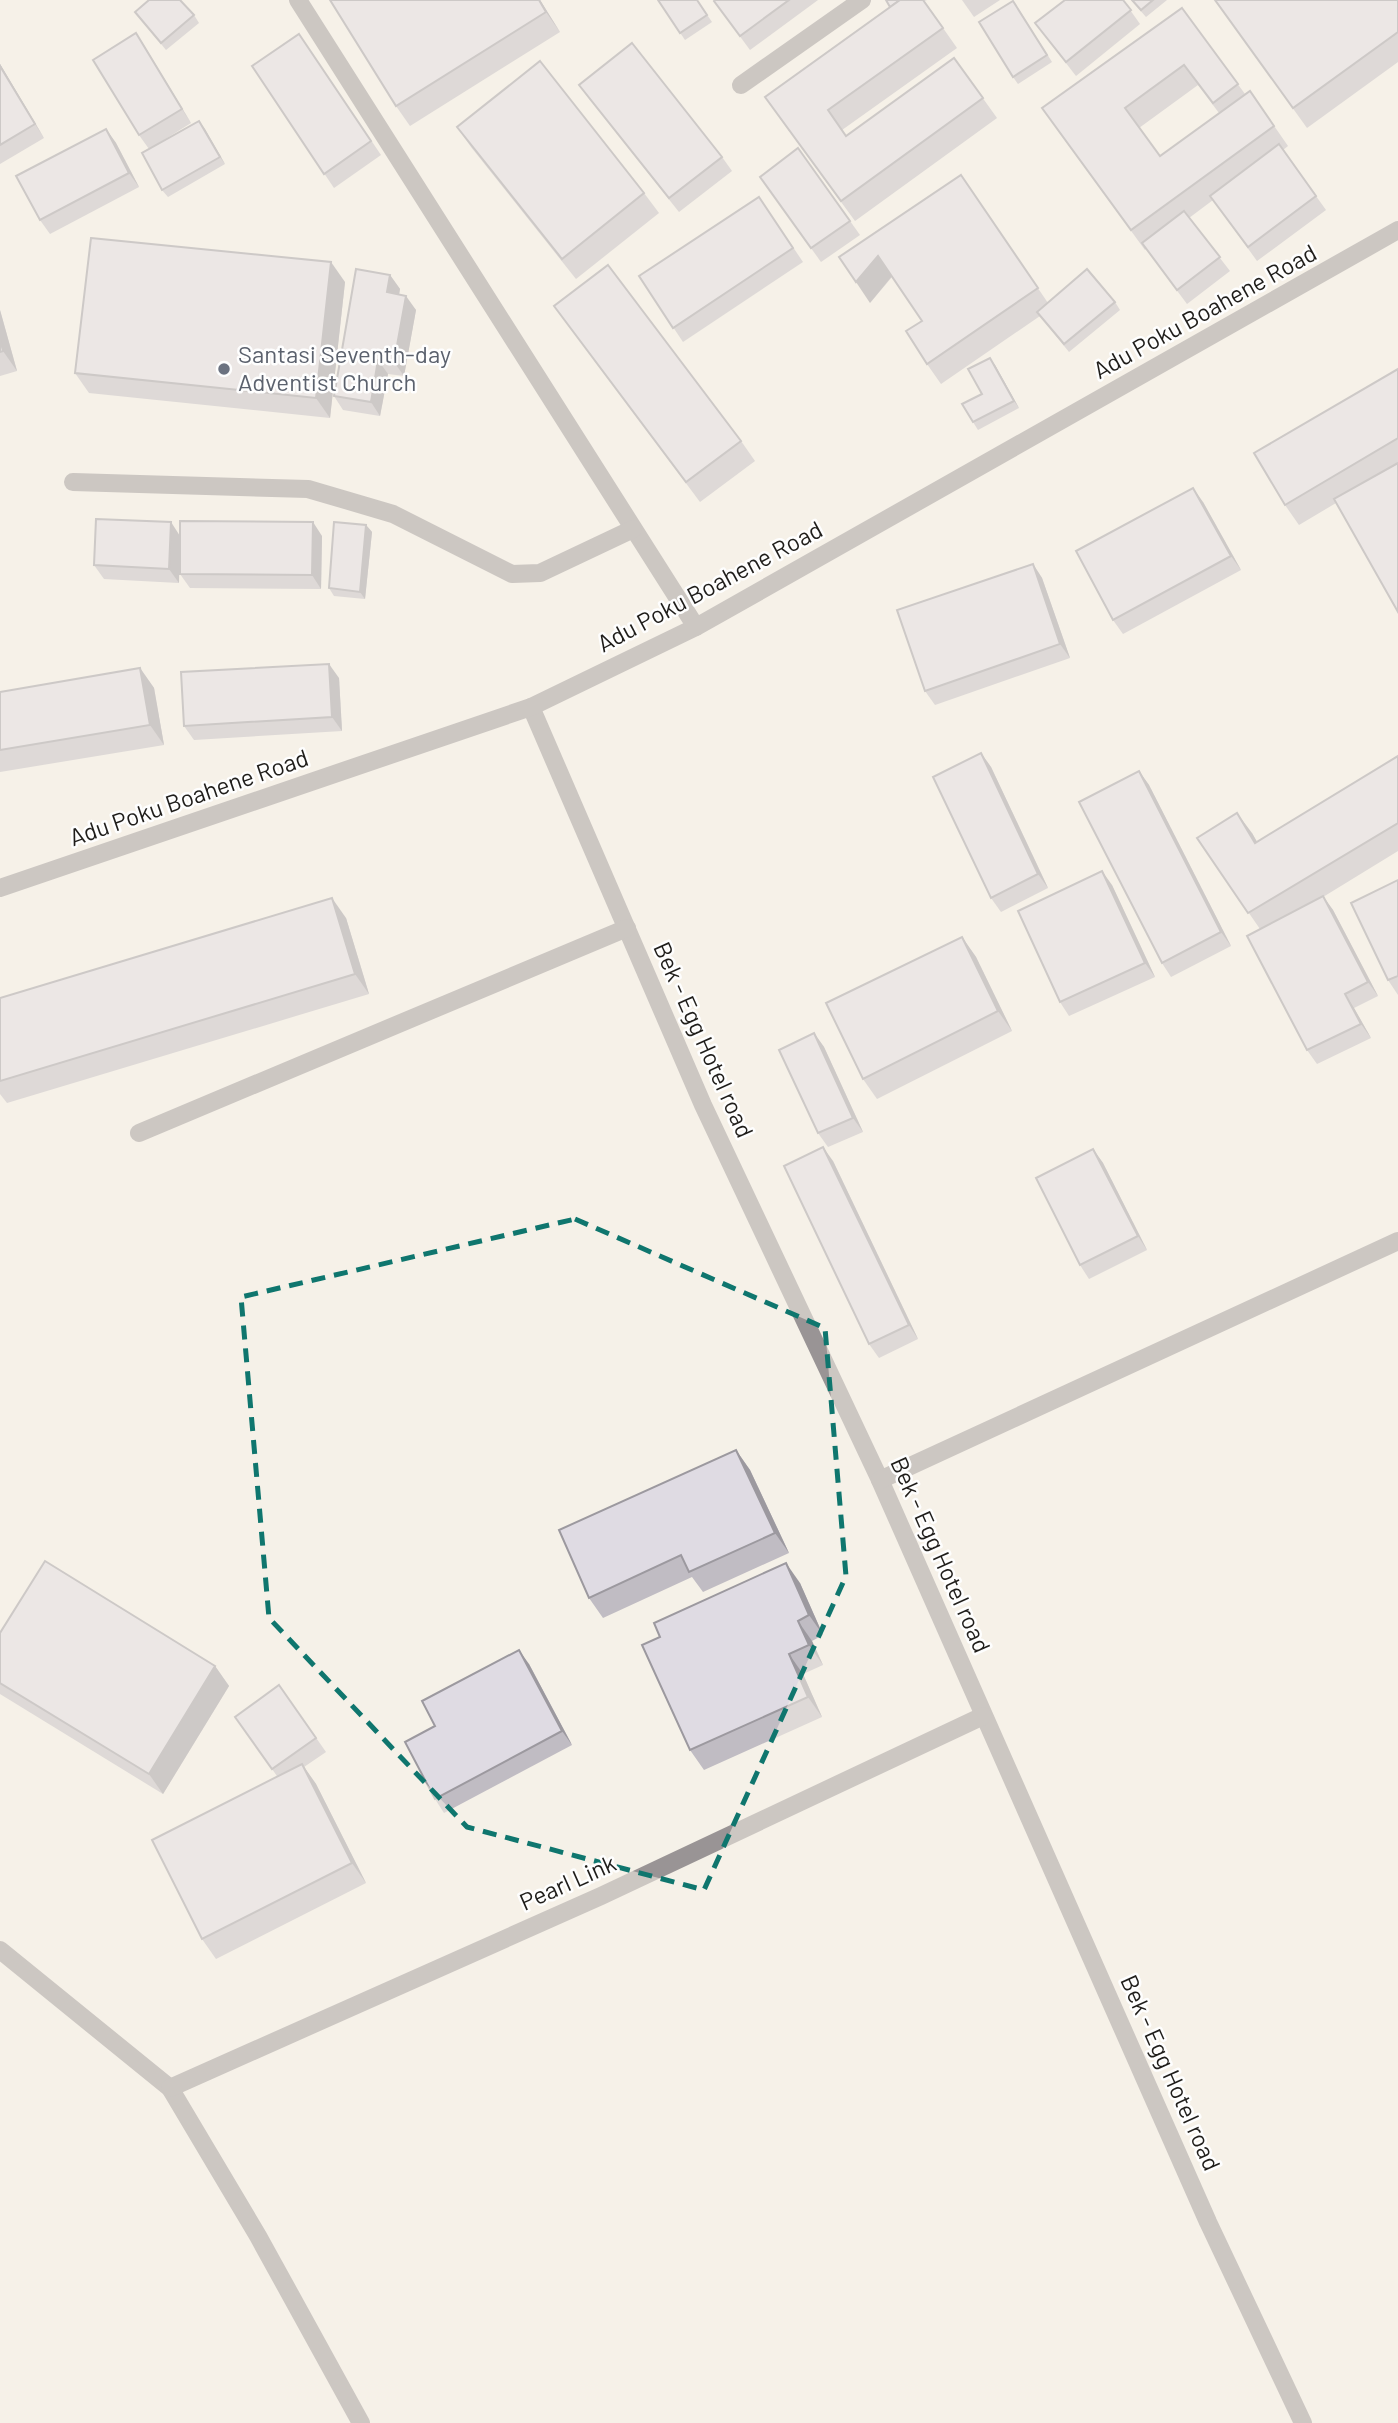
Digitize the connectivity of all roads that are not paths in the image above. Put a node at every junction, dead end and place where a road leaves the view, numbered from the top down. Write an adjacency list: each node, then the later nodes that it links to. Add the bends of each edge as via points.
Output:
1 (298, 0): 6 (street)
2 (862, 0): 3 (street)
3 (741, 85)
4 (1398, 230): 7 (street, Adu Poku Boahene Road)
5 (73, 482): 6 (street, via 308,489 393,514 512,574 526,576)
6 (633, 529): 7 (street)
7 (695, 627): 8 (street, Adu Poku Boahene Road)
8 (531, 707): 9 (street, Adu Poku Boahene Road); 10 (street, Bek - Egg Hotel road)
9 (0, 888)
10 (627, 928): 11 (street); 13 (street, Bek - Egg Hotel road, via 703,1105)
11 (139, 1133)
12 (1398, 1241): 13 (street)
13 (880, 1480): 14 (street, Bek - Egg Hotel road)
14 (983, 1716): 16 (street, Pearl Link, via 601,1896); 18 (street, Bek - Egg Hotel road, via 1208,2222)
15 (0, 1950): 16 (street)
16 (170, 2088): 17 (street)
17 (361, 2423)
18 (1303, 2423)

